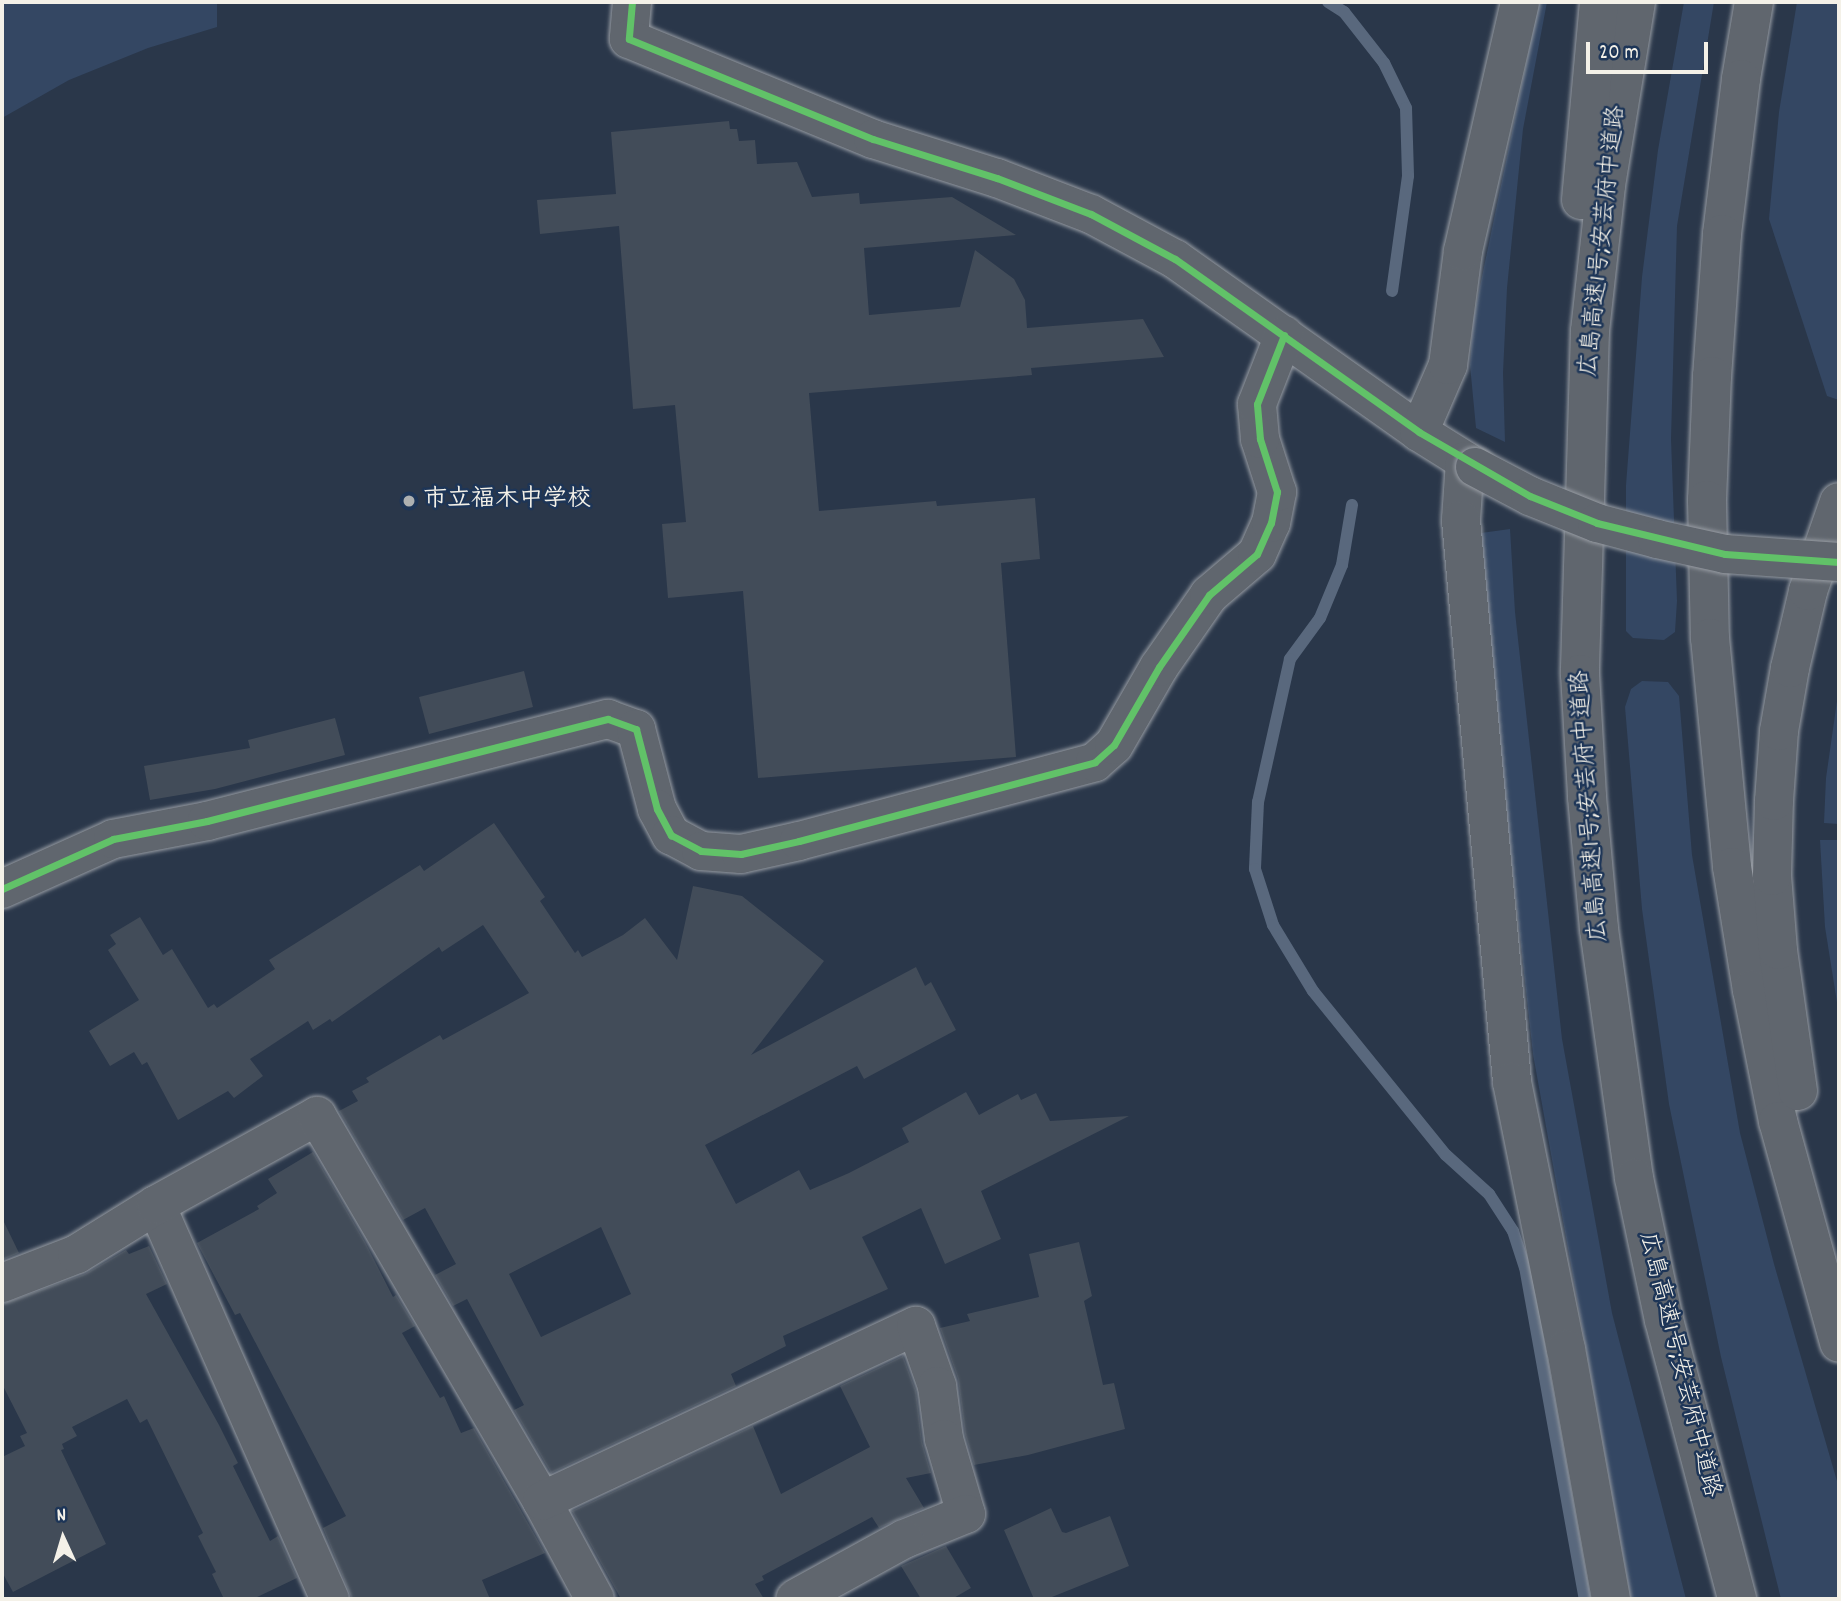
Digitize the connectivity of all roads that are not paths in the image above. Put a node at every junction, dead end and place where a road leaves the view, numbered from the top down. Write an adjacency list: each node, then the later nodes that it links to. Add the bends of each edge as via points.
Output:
1 (632, 2): 6 (main road, via 629,39 873,139 1091,214 1175,259)
2 (1520, 2): 7 (main road, via 1463,251 1448,365)
3 (1599, 2): 11 (main road, via 1574,277 1572,434)
4 (1636, 2): 11 (main road, 広島高速1号;安芸府中道路, via 1606,186 1590,331)
5 (1754, 2): 16 (main road, via 1722,234 1712,376 1707,500 1710,638 1732,867 1752,990 1778,1121)
6 (1284, 335): 7 (main road); 12 (main road, via 1257,404 1260,439 1277,492 1271,523 1257,554 1209,595 1158,667 1114,745 1095,762 741,854 701,851 671,835 657,809 636,729 608,719 206,821 113,839)
7 (1419, 432): 8 (main road)
8 (1470, 464): 10 (main road, bridge, via 1530,496 1597,523 1657,540 1725,554); 21 (main road, via 1461,520 1513,1082)
9 (1839, 502): 15 (main road, via 1808,591 1790,667 1773,800 1772,876 1790,1042)
10 (1839, 562)
11 (1580, 674): 22 (main road, 広島高速1号;安芸府中道路, via 1599,929 1633,1178 1664,1320)
12 (2, 889)
13 (156, 1205): 14 (main road, via 77,1254); 17 (main road, via 317,1116); 18 (main road)
14 (2, 1283)
15 (1839, 1284)
16 (1839, 1343)
17 (542, 1501): 19 (main road); 20 (main road, via 916,1326 937,1387 944,1439 967,1514 904,1539)
18 (330, 1599)
19 (595, 1599)
20 (795, 1599)
21 (1611, 1599)
22 (1737, 1599)

